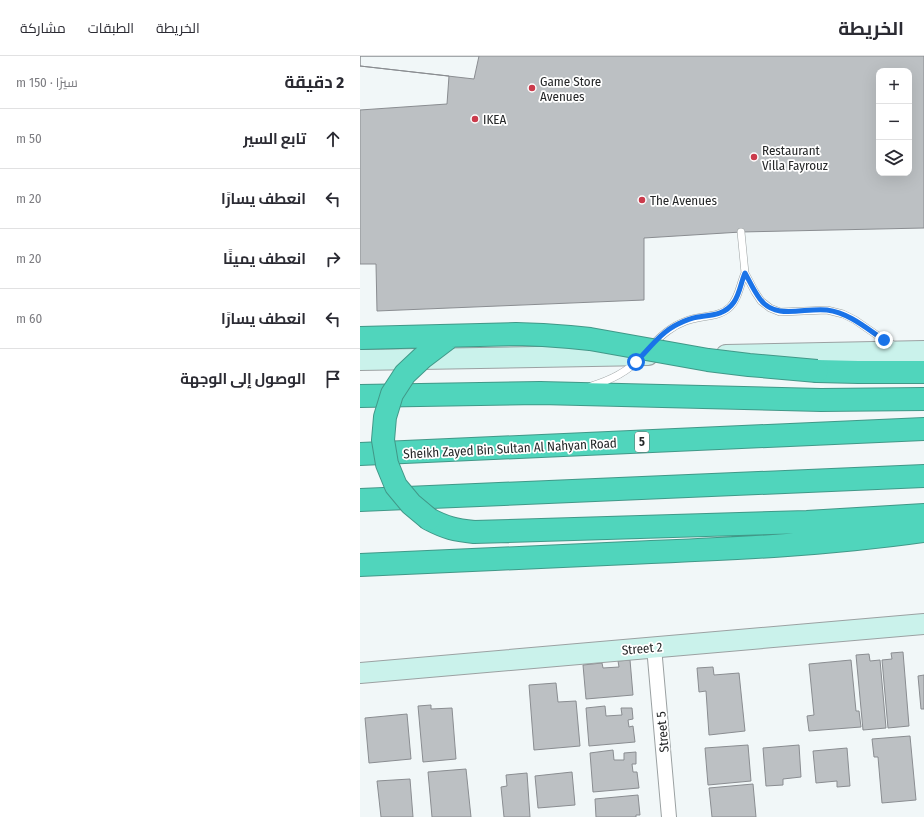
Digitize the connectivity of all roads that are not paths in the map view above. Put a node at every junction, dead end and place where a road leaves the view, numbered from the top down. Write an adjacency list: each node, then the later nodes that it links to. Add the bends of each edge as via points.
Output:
1 (741, 232): 2 (lane)
2 (745, 273): 5 (lane, via 755,292 770,308 780,312 827,310 843,314 884,340); 6 (lane, via 738,294 730,307 716,315 697,317 676,325)
3 (451, 336): 4 (highway, bridge); 8 (highway, bridge, via 516,334 570,337 749,365 865,372); 16 (highway, bridge, via 405,374 392,394 385,417 383,440 387,464 396,486 411,504 444,526 474,532 800,522)
4 (360, 338)
5 (915, 351): 6 (street)
6 (642, 356): 7 (street); 9 (lane, via 617,376)
7 (360, 360)
8 (924, 372)
9 (569, 394): 10 (highway); 11 (highway, via 821,400)
10 (360, 396)
11 (924, 399)
12 (924, 429): 13 (highway, Sheikh Zayed Bin Sultan Al Nahyan Road / 5)
13 (360, 454)
14 (924, 476): 15 (highway)
15 (360, 500)
16 (924, 515)
17 (924, 532): 18 (highway, via 734,549)
18 (360, 565)
19 (924, 624): 20 (street, Street 2)
20 (654, 647): 21 (street, Street 2); 22 (street, Street 5)
21 (360, 673)
22 (669, 817)

